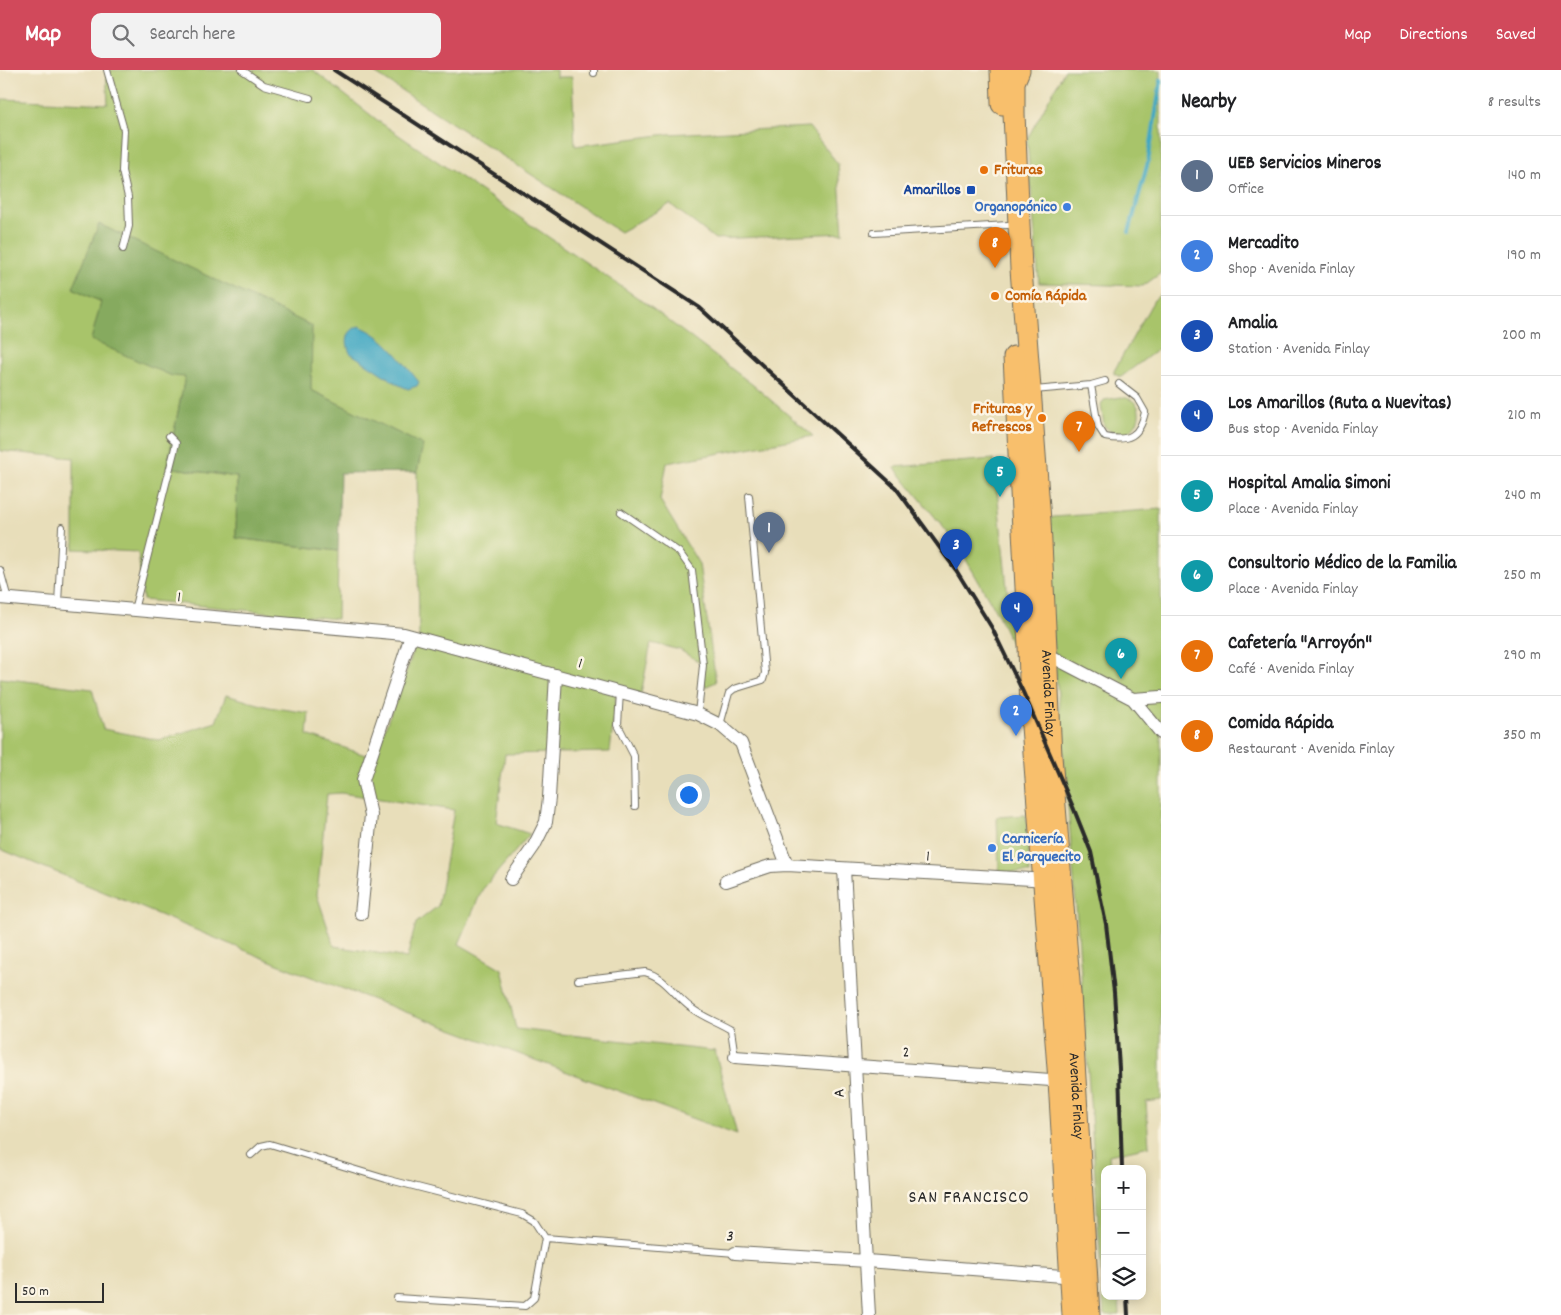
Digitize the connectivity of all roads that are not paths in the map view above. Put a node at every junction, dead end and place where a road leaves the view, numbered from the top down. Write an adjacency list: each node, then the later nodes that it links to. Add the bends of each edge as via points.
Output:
1 (107, 70): 8 (lane, via 124,130 122,171 128,197 128,226)
2 (242, 70): 5 (lane, via 264,85)
3 (1001, 70): 6 (highway, Avenida Finlay)
4 (1019, 70): 12 (highway, Avenida Finlay, via 1014,82 1014,114 1022,269)
5 (310, 98)
6 (1008, 225): 7 (lane); 12 (highway, Avenida Finlay)
7 (874, 233)
8 (123, 249)
9 (1105, 381): 11 (lane)
10 (1119, 384): 11 (lane, via 1137,398 1145,412 1142,426 1133,435 1118,440 1105,437 1098,426)
11 (1091, 385): 12 (lane)
12 (1023, 391): 22 (highway, Avenida Finlay)
13 (169, 436): 20 (lane, via 176,443)
14 (749, 496): 28 (lane, via 765,674 763,680 729,693)
15 (621, 512): 27 (lane, via 679,552 692,570 703,665)
16 (62, 527): 19 (lane)
17 (0, 570): 18 (lane)
18 (4, 598): 19 (street, 1)
19 (58, 603): 20 (street, 1)
20 (134, 610): 21 (street, 1)
21 (411, 636): 23 (street, 1); 36 (street, via 363,780 371,815)
22 (1038, 649): 26 (street); 34 (highway, Avenida Finlay, via 1031,713)
23 (556, 675): 24 (street, 1); 33 (street, via 546,822)
24 (620, 692): 27 (street, 1); 30 (lane, via 618,725 634,756)
25 (1161, 697): 26 (street)
26 (1132, 699): 29 (street)
27 (698, 714): 28 (street, 1)
28 (720, 725): 31 (street, 1, via 740,743)
29 (1161, 733)
30 (635, 806)
31 (787, 865): 32 (street, 1); 35 (street, via 770,866)
32 (844, 868): 34 (street, 1); 39 (street, A)
33 (511, 879)
34 (1052, 879): 40 (highway, Avenida Finlay)
35 (726, 882)
36 (361, 914)
37 (578, 980): 38 (lane, via 645,972 654,974 689,1007 731,1030)
38 (735, 1057): 39 (street, 2)
39 (855, 1066): 40 (street, 2); 44 (street, A)
40 (1067, 1082): 45 (highway, Avenida Finlay)
41 (251, 1155): 42 (lane, via 261,1146 270,1144 386,1179 522,1214 534,1221)
42 (545, 1238): 43 (lane, 3); 46 (lane, via 534,1298 525,1306)
43 (734, 1254): 44 (street, 3)
44 (867, 1261): 45 (street, 3); 47 (street, A)
45 (1079, 1277): 48 (highway, Avenida Finlay); 49 (highway, Avenida Finlay)
46 (397, 1298)
47 (870, 1315)
48 (1073, 1315)
49 (1089, 1315)

